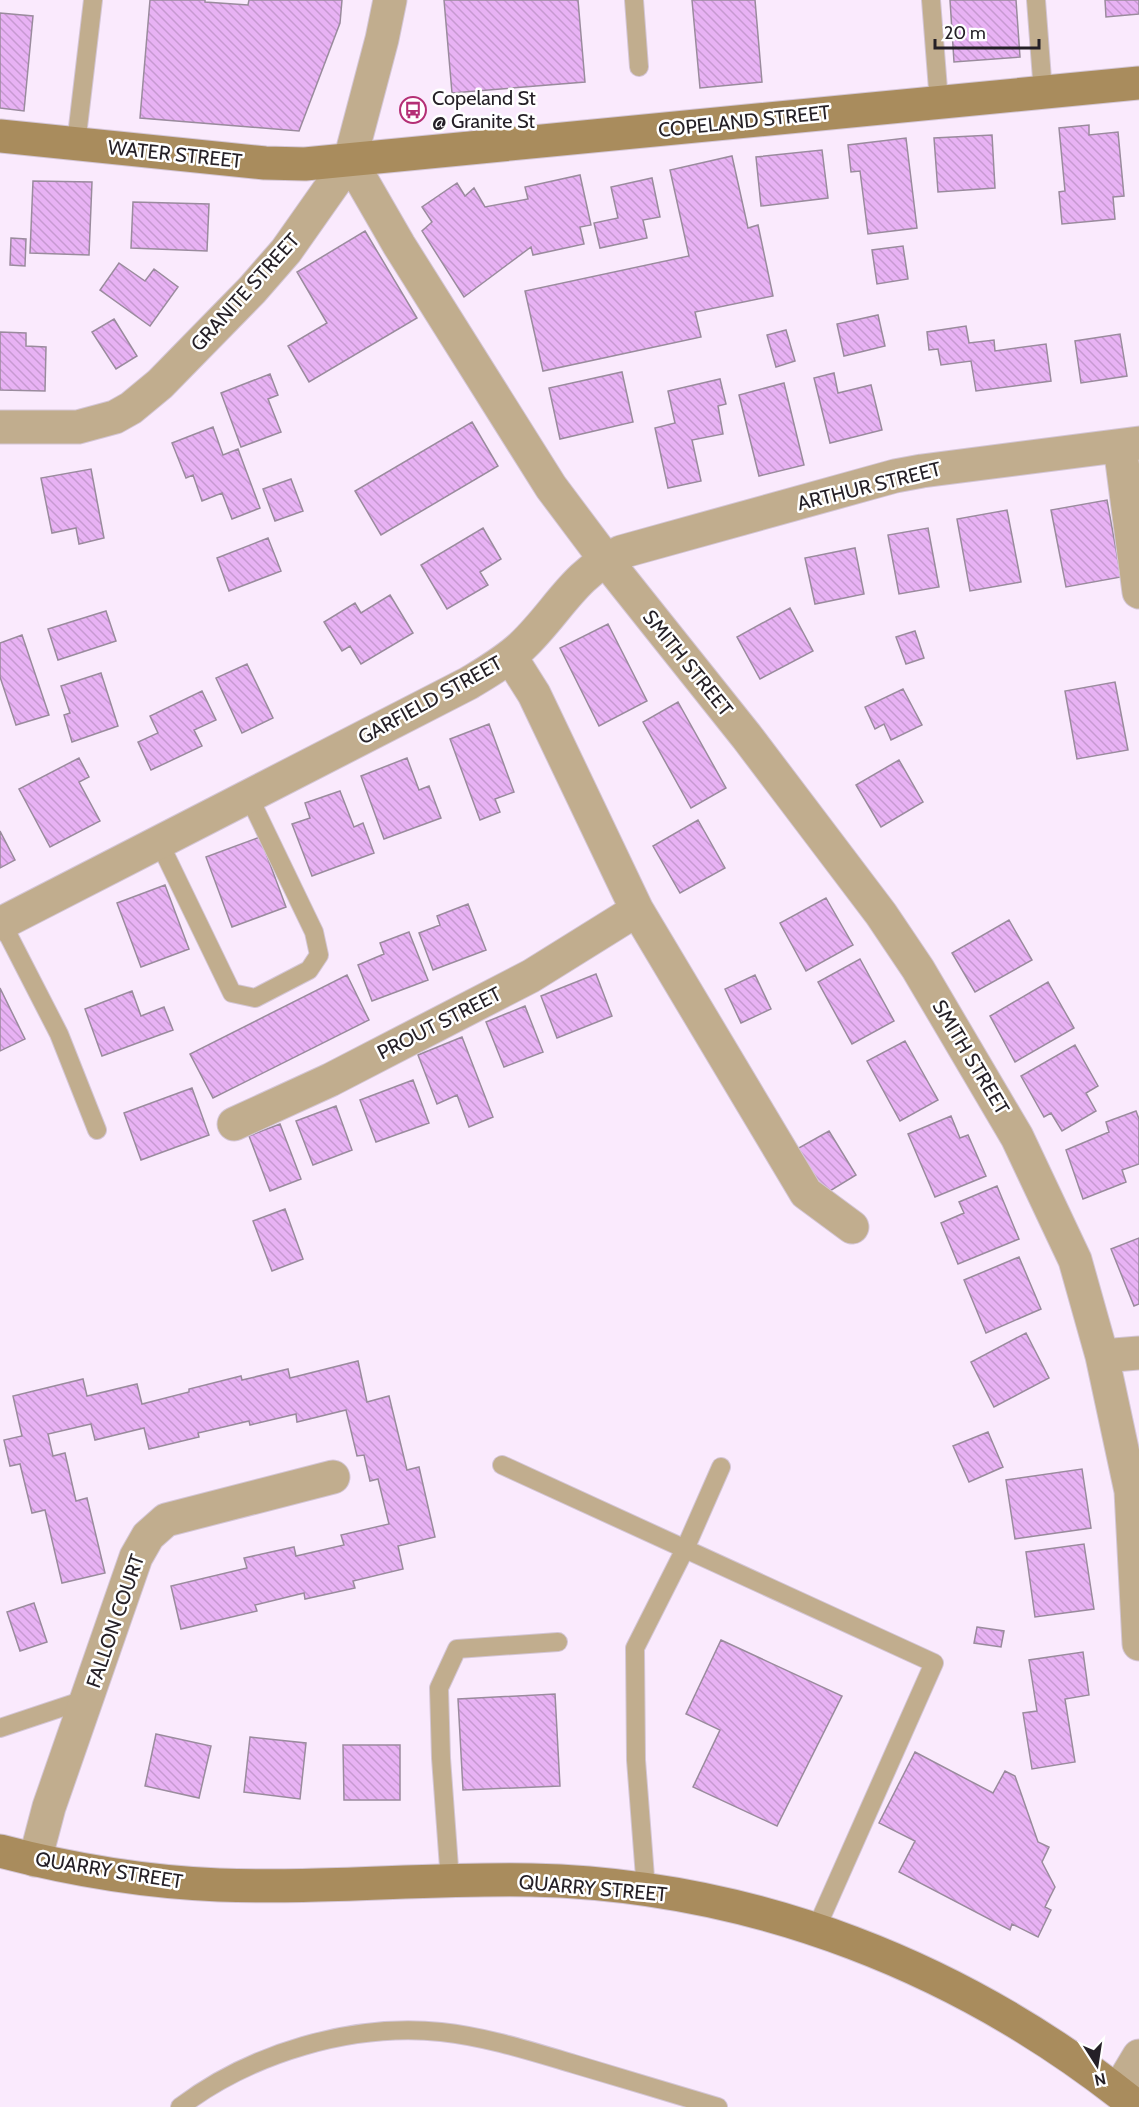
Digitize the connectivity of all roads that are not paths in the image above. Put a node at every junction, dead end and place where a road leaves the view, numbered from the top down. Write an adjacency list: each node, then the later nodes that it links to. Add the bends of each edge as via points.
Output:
1 (93, 0): 11 (lane)
2 (390, 0): 12 (street, GRANITE STREET)
3 (634, 0): 6 (lane)
4 (931, 0): 9 (lane)
5 (1036, 0): 8 (lane)
6 (639, 67)
7 (1139, 83): 8 (main road, COPELAND STREET)
8 (1043, 92): 9 (main road, COPELAND STREET)
9 (939, 102): 12 (main road, COPELAND STREET)
10 (0, 136): 11 (main road, WATER STREET)
11 (76, 144): 12 (main road, WATER STREET, via 285,164)
12 (350, 160): 13 (street, GRANITE STREET, via 263,278 160,384 131,408 78,427); 15 (street, via 533,461)
13 (0, 427)
14 (1129, 444): 15 (street, ARTHUR STREET, via 895,476 646,543); 16 (street)
15 (605, 559): 17 (street, GARFIELD STREET, via 573,586); 26 (street, SMITH STREET, via 747,737 918,969 1017,1137 1065,1236 1084,1285)
16 (1139, 592)
17 (510, 656): 18 (street, GARFIELD STREET, via 444,697); 20 (street, via 534,694)
18 (249, 797): 19 (street, GARFIELD STREET); 19 (lane, via 314,932 320,955 309,970 255,998 232,993)
19 (159, 842): 21 (street, GARFIELD STREET)
20 (637, 910): 22 (street, PROUT STREET, via 531,976 330,1080); 24 (street, via 806,1193)
21 (1, 923): 23 (lane, via 59,1034)
22 (234, 1124)
23 (97, 1130)
24 (852, 1227)
25 (1139, 1353): 26 (street)
26 (1102, 1356): 32 (street, SMITH STREET, via 1131,1491)
27 (502, 1465): 30 (lane)
28 (721, 1467): 30 (lane)
29 (333, 1477): 33 (street, FALLON COURT, via 177,1516 156,1527 135,1557)
30 (685, 1549): 38 (lane, via 635,1648 636,1760); 39 (lane, via 934,1663)
31 (558, 1642): 37 (lane, via 457,1648 439,1688)
32 (1139, 1644)
33 (87, 1699): 34 (lane); 36 (street, FALLON COURT)
34 (0, 1728)
35 (0, 1851): 36 (main road, QUARRY STREET)
36 (34, 1860): 37 (main road, QUARRY STREET, via 122,1876 220,1885)
37 (450, 1881): 38 (main road, QUARRY STREET, via 564,1882)
38 (646, 1890): 39 (main road, QUARRY STREET, via 752,1911)
39 (816, 1929): 41 (main road, QUARRY STREET, via 874,1950 963,1991 1049,2042)
40 (1139, 2056): 41 (street)
41 (1120, 2102)
42 (180, 2107): 43 (lane, via 236,2072 285,2052 359,2035 414,2031 463,2035 513,2046)
43 (718, 2107)

